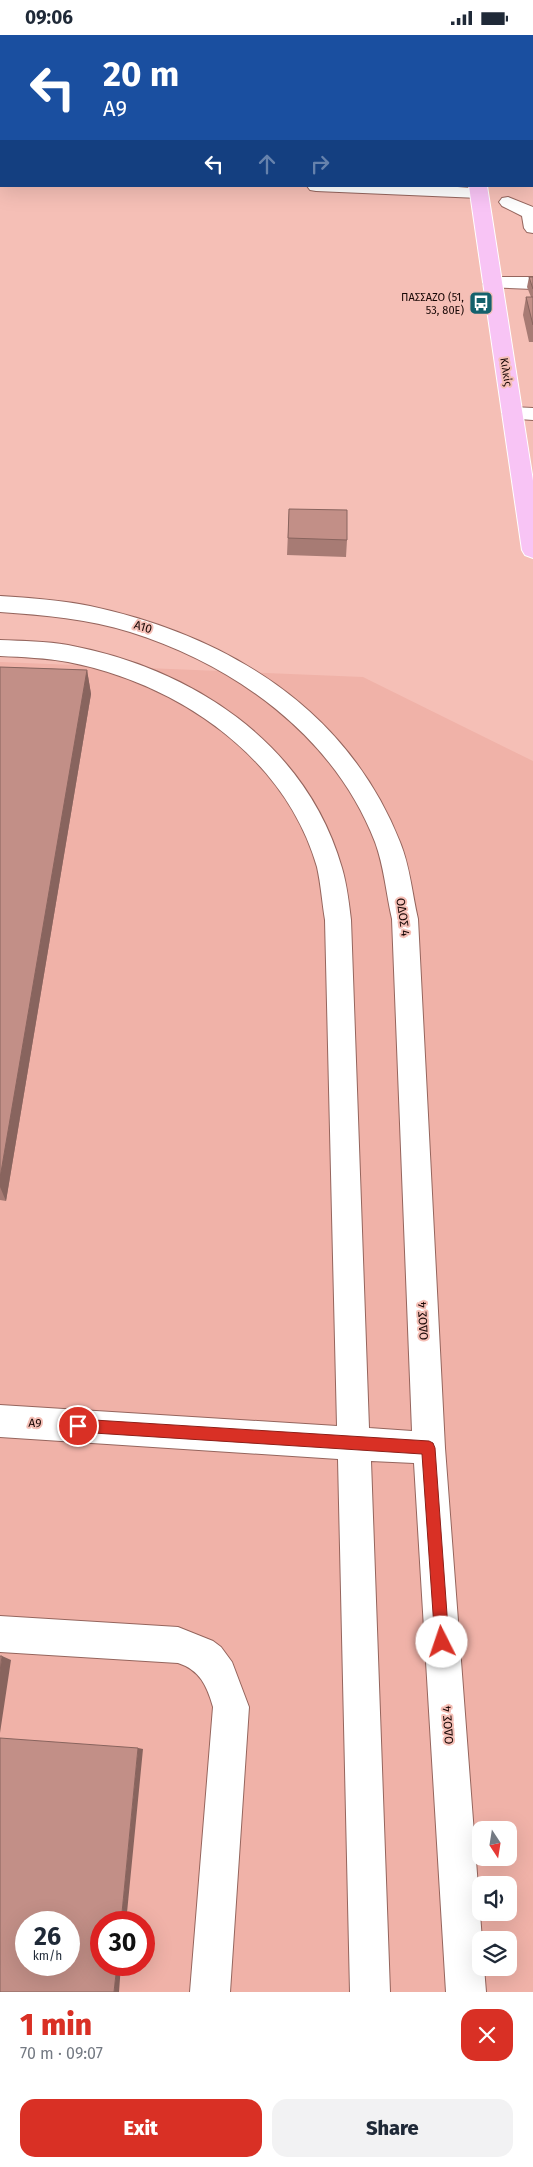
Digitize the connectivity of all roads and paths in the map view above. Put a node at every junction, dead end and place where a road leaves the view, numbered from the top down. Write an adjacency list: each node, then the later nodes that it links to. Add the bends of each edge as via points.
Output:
1 (356, 187): 2 (street)
2 (478, 190): 5 (main road, Κιλκίς)
3 (508, 202): 4 (street, via 531,213)
4 (531, 235)
5 (492, 283): 6 (street); 7 (main road, Κιλκίς)
6 (533, 283)
7 (512, 413): 8 (street); 9 (main road, Κιλκίς)
8 (533, 414)
9 (533, 550)
10 (0, 604): 12 (street, Α10, via 85,612 153,629 216,656)
11 (0, 648): 14 (street, via 66,653 125,668 181,691 230,723 272,762 306,809 328,862 338,920)
12 (273, 692): 15 (street, ΟΔΟΣ 4, via 322,737 362,790 390,851 405,919)
13 (0, 1421): 14 (street, Α9)
14 (353, 1442): 15 (street, Α9); 18 (street)
15 (429, 1448): 19 (street, ΟΔΟΣ 4)
16 (0, 1634): 17 (street, via 178,1645 196,1650 209,1660 222,1679 231,1707)
17 (210, 1992)
18 (370, 1992)
19 (466, 1992)

